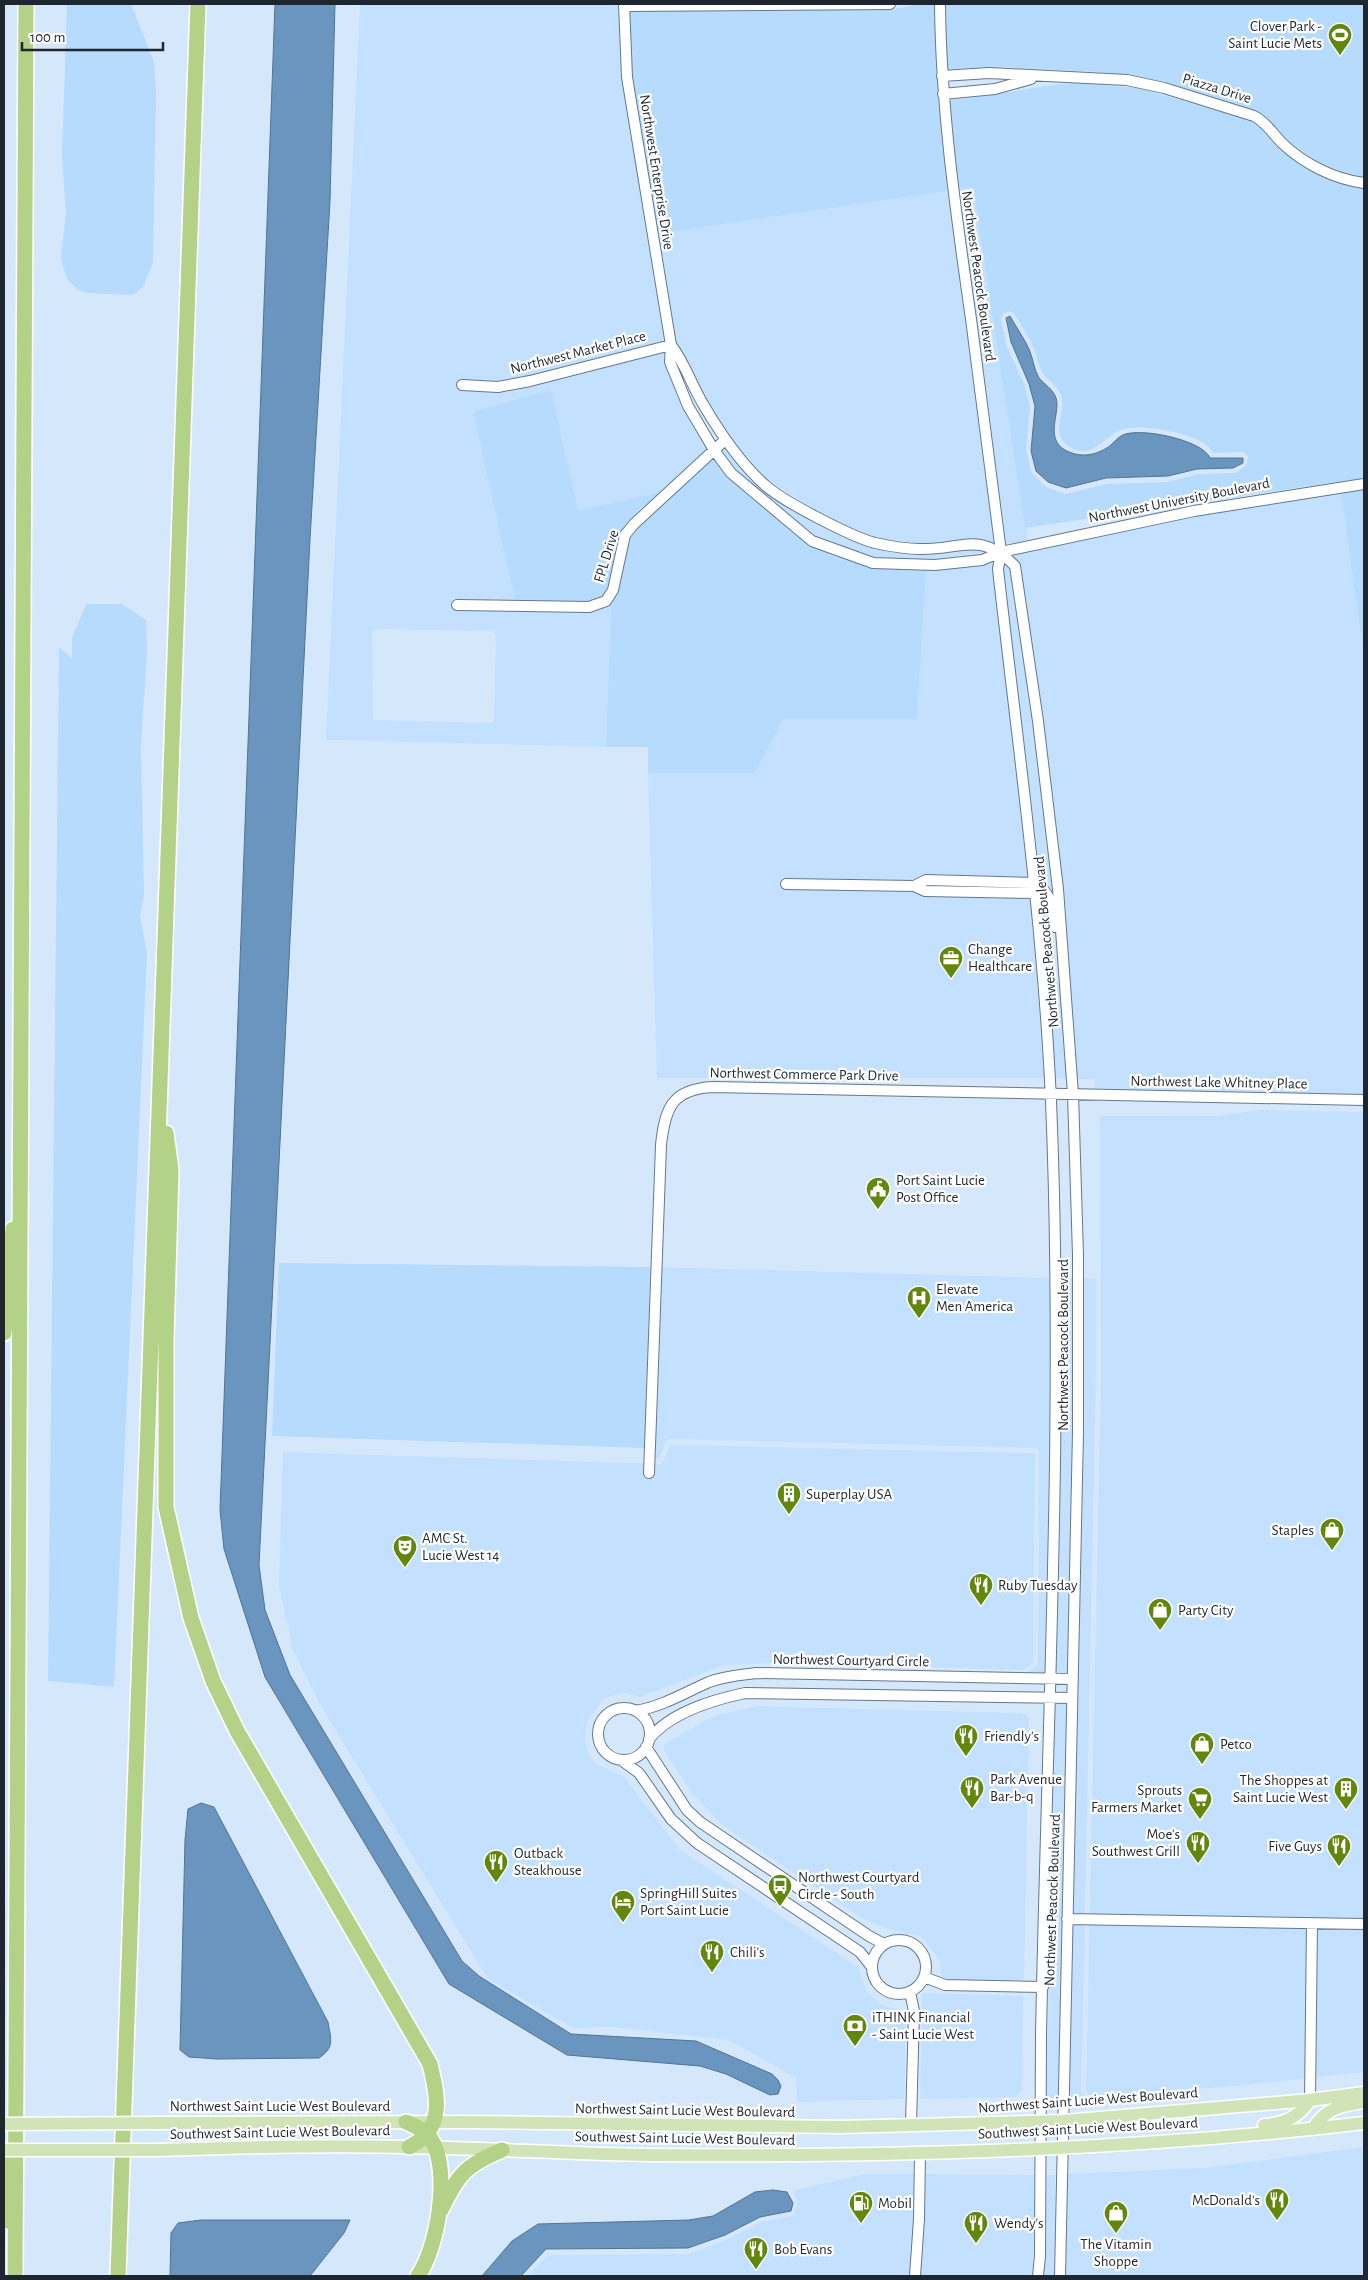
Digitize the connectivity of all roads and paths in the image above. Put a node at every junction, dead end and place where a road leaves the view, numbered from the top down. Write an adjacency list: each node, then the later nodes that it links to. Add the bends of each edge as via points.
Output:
1 (26, 4): 24 (highway)
2 (198, 4): 22 (highway)
3 (890, 4): 5 (street)
4 (940, 4): 6 (street, Northwest Peacock Boulevard)
5 (624, 5): 10 (street, Northwest Enterprise Drive, via 627,77)
6 (942, 76): 7 (street, Piazza Drive, via 989,73); 8 (street, Northwest Peacock Boulevard)
7 (1039, 77): 8 (street, Piazza Drive, via 995,89); 9 (street, Piazza Drive, via 1141,82 1250,114 1263,121 1286,147 1308,163 1335,176)
8 (943, 94): 15 (street, Northwest Peacock Boulevard, via 952,190)
9 (1364, 183)
10 (670, 344): 11 (street, Northwest Market Place, via 530,381 498,387); 12 (street, Northwest Enterprise Drive, via 681,358); 13 (street, Northwest Enterprise Drive, via 670,362 688,406)
11 (462, 385)
12 (725, 440): 13 (street, FPL Drive); 15 (street, Northwest Enterprise Drive, via 765,486 822,520 874,543 920,549 979,544)
13 (714, 450): 15 (street, Northwest Enterprise Drive, via 731,473 812,541 873,563 935,564 982,560); 16 (street, FPL Drive, via 625,535 613,590 606,601 590,607)
14 (1364, 484): 15 (street, Northwest University Boulevard, via 1194,511)
15 (1001, 552): 18 (street, Northwest Peacock Boulevard, via 998,572); 19 (street, Northwest Peacock Boulevard, via 1015,566 1058,889)
16 (457, 605)
17 (786, 884): 18 (street, via 914,886 926,880)
18 (1035, 888): 19 (street, via 1046,890 1051,900 1057,970); 20 (street, Northwest Peacock Boulevard)
19 (1066, 988): 21 (street, Northwest Peacock Boulevard)
20 (1051, 1094): 21 (street, Northwest Commerce Park Drive); 26 (street, Northwest Commerce Park Drive, via 696,1087 670,1104 661,1145); 28 (street, Northwest Peacock Boulevard, via 1056,1293)
21 (1074, 1094): 23 (street, Northwest Lake Whitney Place); 29 (street, Northwest Peacock Boulevard, via 1078,1310)
22 (160, 1097): 56 (highway, via 171,1170 166,1507 191,1618 212,1681 236,1731 430,2064 436,2093); 67 (highway)
23 (1364, 1100)
24 (21, 1179): 25 (highway, via 10,1249); 66 (highway)
25 (4, 1333)
26 (649, 1473)
27 (921, 1675): 28 (street, Northwest Courtyard Circle); 30 (street); 33 (street, Northwest Courtyard Circle, via 732,1676 711,1682 655,1708)
28 (1050, 1679): 29 (street, Northwest Courtyard Circle); 31 (street, Northwest Peacock Boulevard)
29 (1073, 1679): 32 (street, Northwest Peacock Boulevard)
30 (920, 1694): 31 (street); 34 (street, via 745,1693 700,1705 658,1728)
31 (1050, 1697): 32 (street); 44 (street, Northwest Peacock Boulevard)
32 (1072, 1698): 38 (street, Northwest Peacock Boulevard)
33 (636, 1711): 34 (street, via 646,1720); 35 (street, via 626,1708 612,1711 601,1722 598,1731 601,1747)
34 (648, 1743): 35 (street, via 638,1756); 36 (street, via 687,1810)
35 (621, 1760): 37 (street, via 639,1773 663,1809 697,1843)
36 (769, 1870): 37 (street); 41 (street)
37 (759, 1885): 42 (street, via 860,1952)
38 (1067, 1919): 39 (street); 49 (street, Northwest Peacock Boulevard)
39 (1312, 1923): 40 (street); 47 (street)
40 (1364, 1924)
41 (884, 1944): 42 (street, via 876,1951); 43 (street, via 900,1940 916,1946 925,1961)
42 (871, 1966): 45 (street, via 872,1976 884,1990 899,1995)
43 (924, 1978): 44 (street, via 945,1986); 45 (street)
44 (1044, 1987): 51 (street, Northwest Peacock Boulevard)
45 (910, 1992): 54 (street, via 914,2011)
46 (1364, 2093): 47 (main road, Northwest Saint Lucie West Boulevard)
47 (1310, 2100): 49 (main road, Northwest Saint Lucie West Boulevard); 57 (main road, via 1302,2112 1287,2121 1146,2136)
48 (1364, 2102): 55 (main road, via 1334,2108 1324,2114)
49 (1064, 2121): 51 (main road, Northwest Saint Lucie West Boulevard); 59 (street, Northwest Peacock Boulevard)
50 (406, 2122): 53 (main road, Northwest Saint Lucie West Boulevard, bridge); 56 (highway)
51 (1041, 2122): 54 (main road, Northwest Saint Lucie West Boulevard); 60 (street, Northwest Peacock Boulevard)
52 (1364, 2123): 55 (main road, Southwest Saint Lucie West Boulevard)
53 (4, 2124)
54 (911, 2125): 56 (main road, Northwest Saint Lucie West Boulevard)
55 (1313, 2129): 57 (main road, Southwest Saint Lucie West Boulevard)
56 (432, 2135): 58 (highway); 62 (main road, Southwest Saint Lucie West Boulevard); 65 (highway, via 440,2179)
57 (1128, 2144): 59 (main road, Southwest Saint Lucie West Boulevard)
58 (409, 2147): 61 (main road, Southwest Saint Lucie West Boulevard, bridge)
59 (1061, 2148): 60 (main road, Southwest Saint Lucie West Boulevard); 71 (street, Northwest Peacock Boulevard)
60 (1040, 2149): 63 (main road, Southwest Saint Lucie West Boulevard); 70 (street, Northwest Peacock Boulevard)
61 (4, 2150)
62 (502, 2150): 63 (main road, Southwest Saint Lucie West Boulevard, via 656,2155); 65 (highway, via 467,2168 452,2187)
63 (920, 2153): 69 (street)
64 (4, 2158): 66 (highway, via 5,2198)
65 (440, 2214): 68 (highway, via 434,2241)
66 (15, 2275)
67 (118, 2276)
68 (418, 2276)
69 (915, 2276)
70 (1038, 2276)
71 (1060, 2276)

